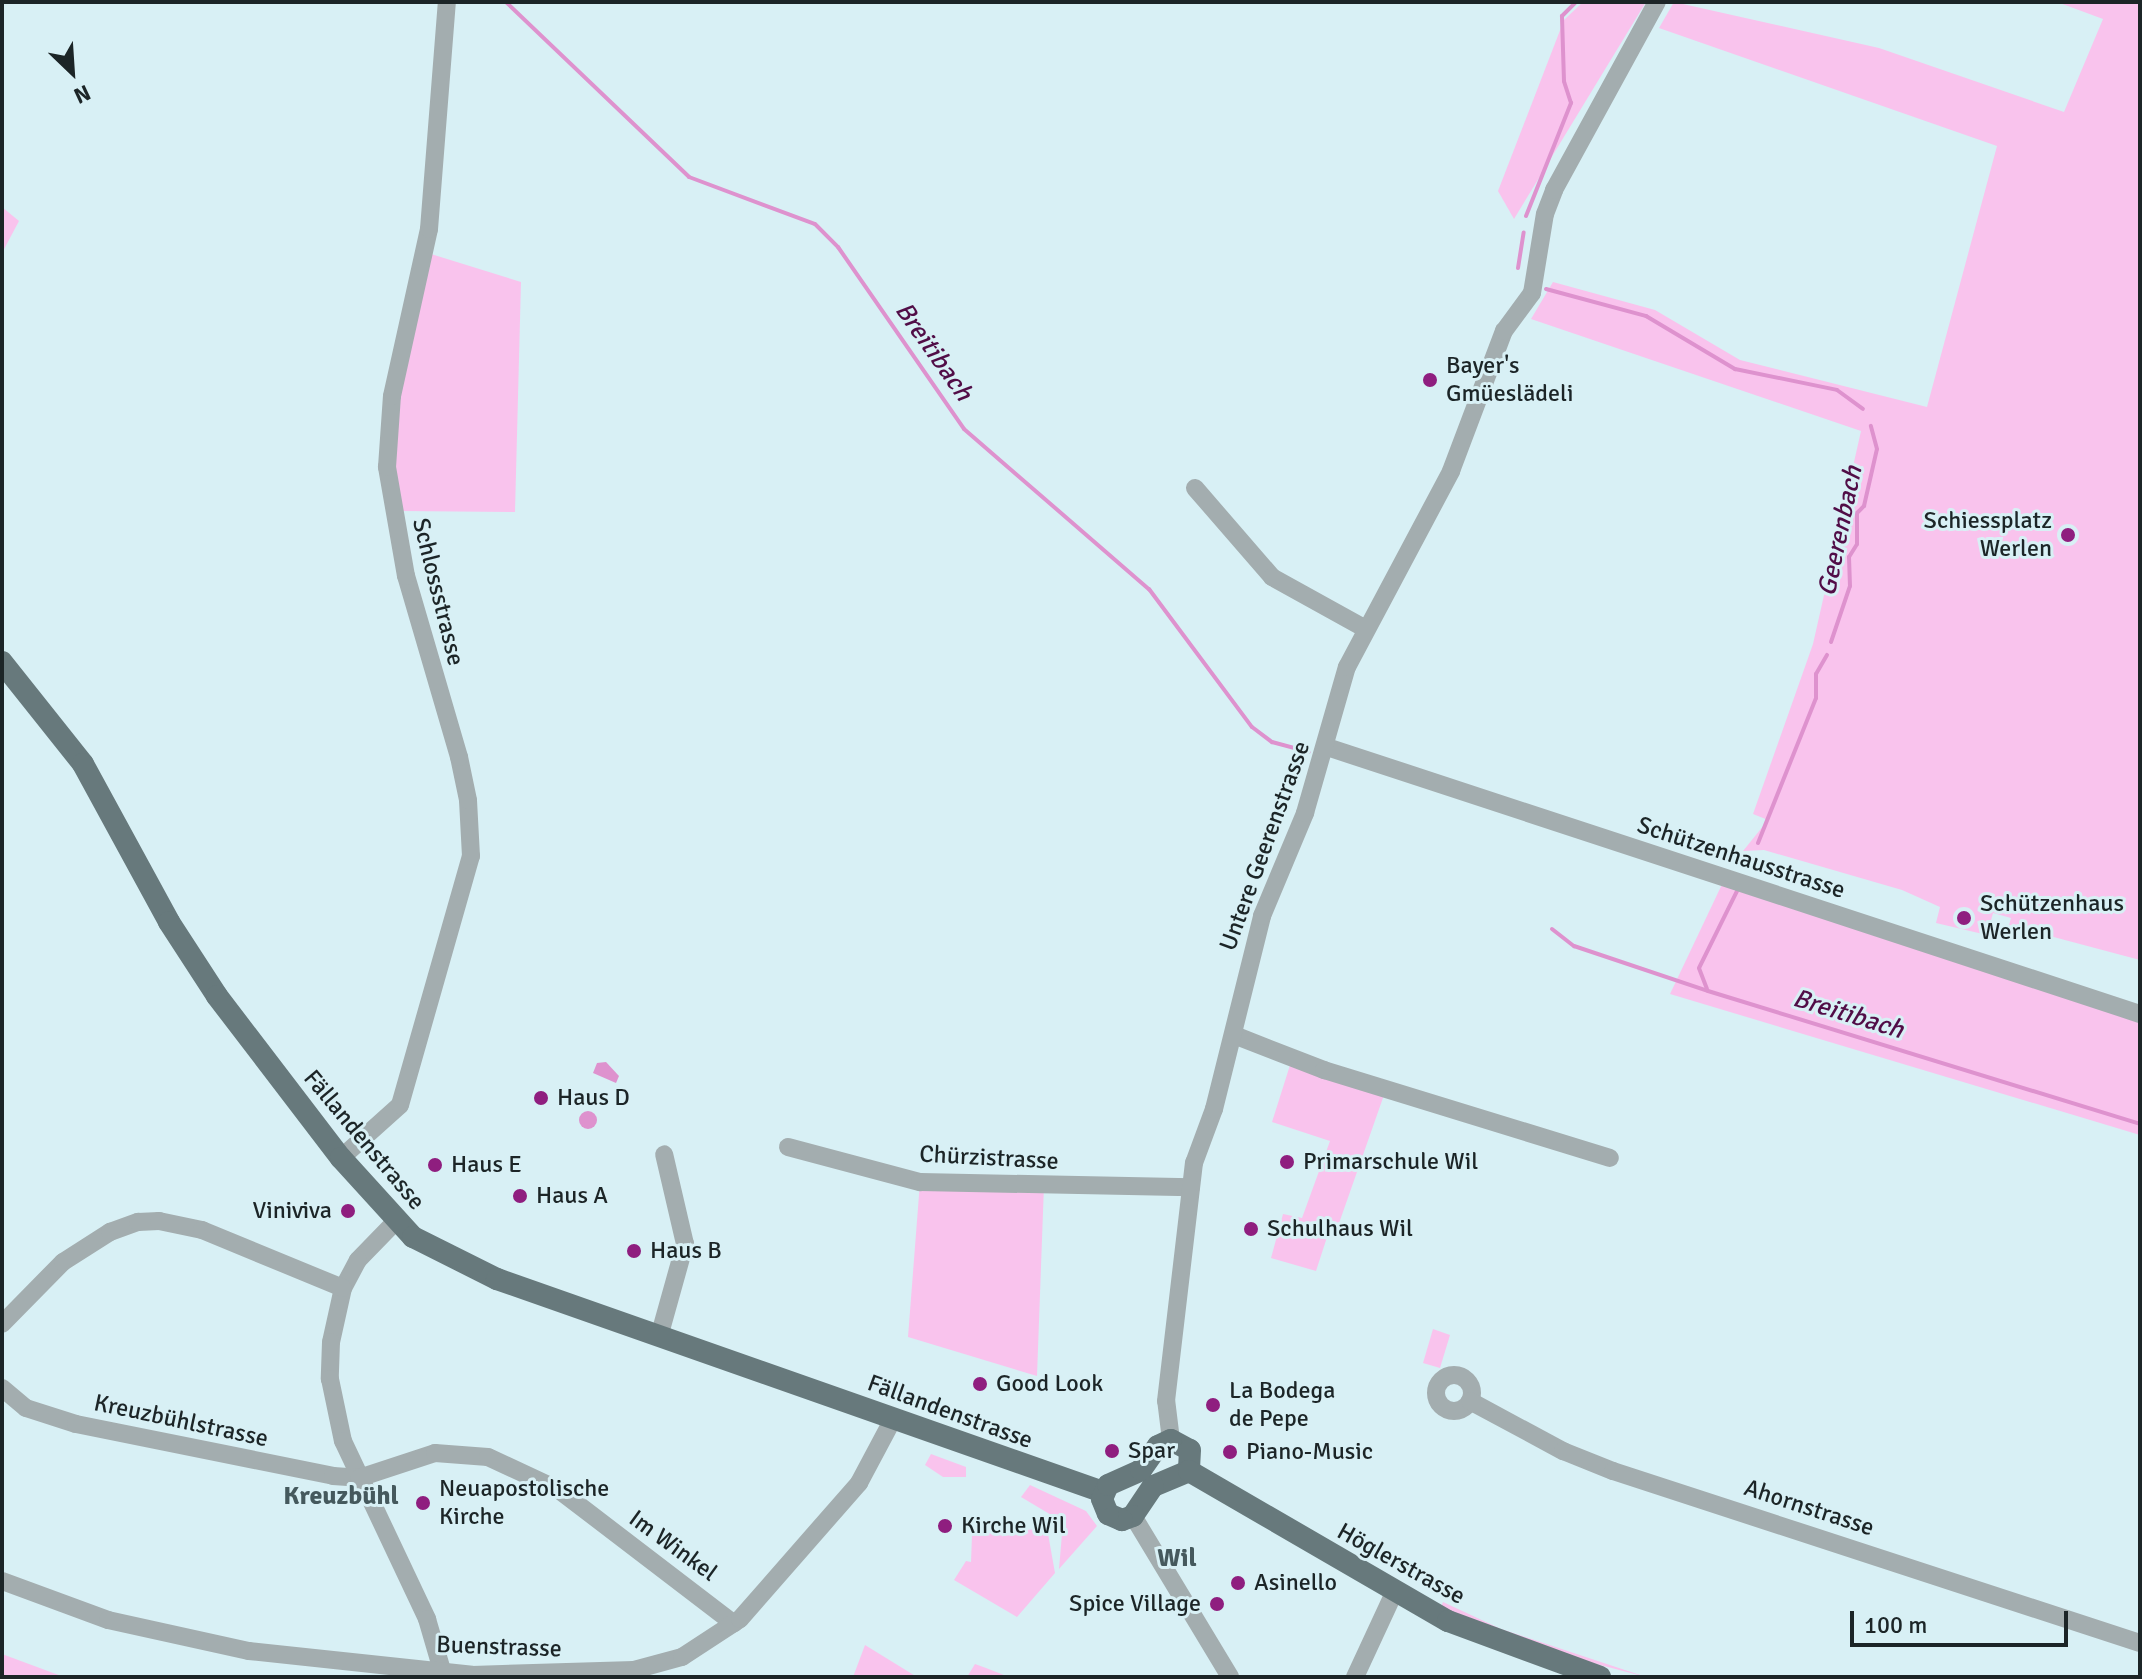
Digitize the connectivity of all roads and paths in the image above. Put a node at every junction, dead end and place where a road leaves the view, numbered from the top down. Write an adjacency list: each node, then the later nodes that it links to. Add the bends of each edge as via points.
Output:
1 (447, 2): 11 (street, Schlossstrasse, via 429,229 392,396 387,467 406,576 465,786 471,856 400,1105)
2 (1657, 2): 4 (street, Untere Geerenstrasse, via 1554,190 1532,293 1504,331 1445,485)
3 (1195, 488): 4 (street, via 1272,577)
4 (1366, 629): 6 (street, Untere Geerenstrasse, via 1347,667)
5 (2, 662): 11 (main road, Fällandenstrasse, via 83,764 190,958)
6 (1327, 747): 7 (street, Schützenhausstrasse); 8 (street, Untere Geerenstrasse, via 1253,945)
7 (2140, 1014)
8 (1234, 1035): 12 (street, via 1324,1070); 13 (street, Untere Geerenstrasse)
9 (788, 1147): 13 (street, Chürzistrasse, via 920,1182)
10 (664, 1154): 17 (street, via 685,1244)
11 (341, 1158): 14 (main road, Fällandenstrasse)
12 (1610, 1158)
13 (1191, 1187): 21 (street, Untere Geerenstrasse, via 1166,1401)
14 (395, 1222): 15 (street, via 358,1260); 17 (main road, Fällandenstrasse, via 462,1265)
15 (343, 1288): 16 (street, via 194,1227 138,1222 63,1262); 23 (street, via 331,1342 330,1379 339,1430)
16 (2, 1324)
17 (659, 1337): 20 (main road, Fällandenstrasse)
18 (2, 1388): 23 (street, Kreuzbühlstrasse, via 26,1408 76,1424)
19 (1470, 1401): 29 (street, Ahornstrasse, via 1563,1451 1613,1471)
20 (892, 1421): 24 (main road, Fällandenstrasse); 28 (street, Buenstrasse, via 842,1505)
21 (1171, 1440): 22 (main road, via 1190,1450); 24 (main road, via 1158,1446 1141,1470 1112,1482)
22 (1189, 1471): 25 (main road, via 1153,1486); 27 (main road, Höglerstrasse)
23 (359, 1478): 28 (street, Im Winkel, via 435,1453 488,1457 559,1490); 30 (street, via 422,1606)
24 (1103, 1492): 25 (main road, via 1108,1514 1122,1520)
25 (1133, 1516): 31 (street)
26 (2, 1581): 30 (street, Buenstrasse, via 56,1605 194,1641)
27 (1395, 1591): 32 (street); 33 (main road, Höglerstrasse, via 1482,1637)
28 (734, 1624): 30 (street, Buenstrasse, via 682,1657 634,1670)
29 (2140, 1643)
30 (443, 1674)
31 (1230, 1677)
32 (1355, 1677)
33 (1600, 1677)

